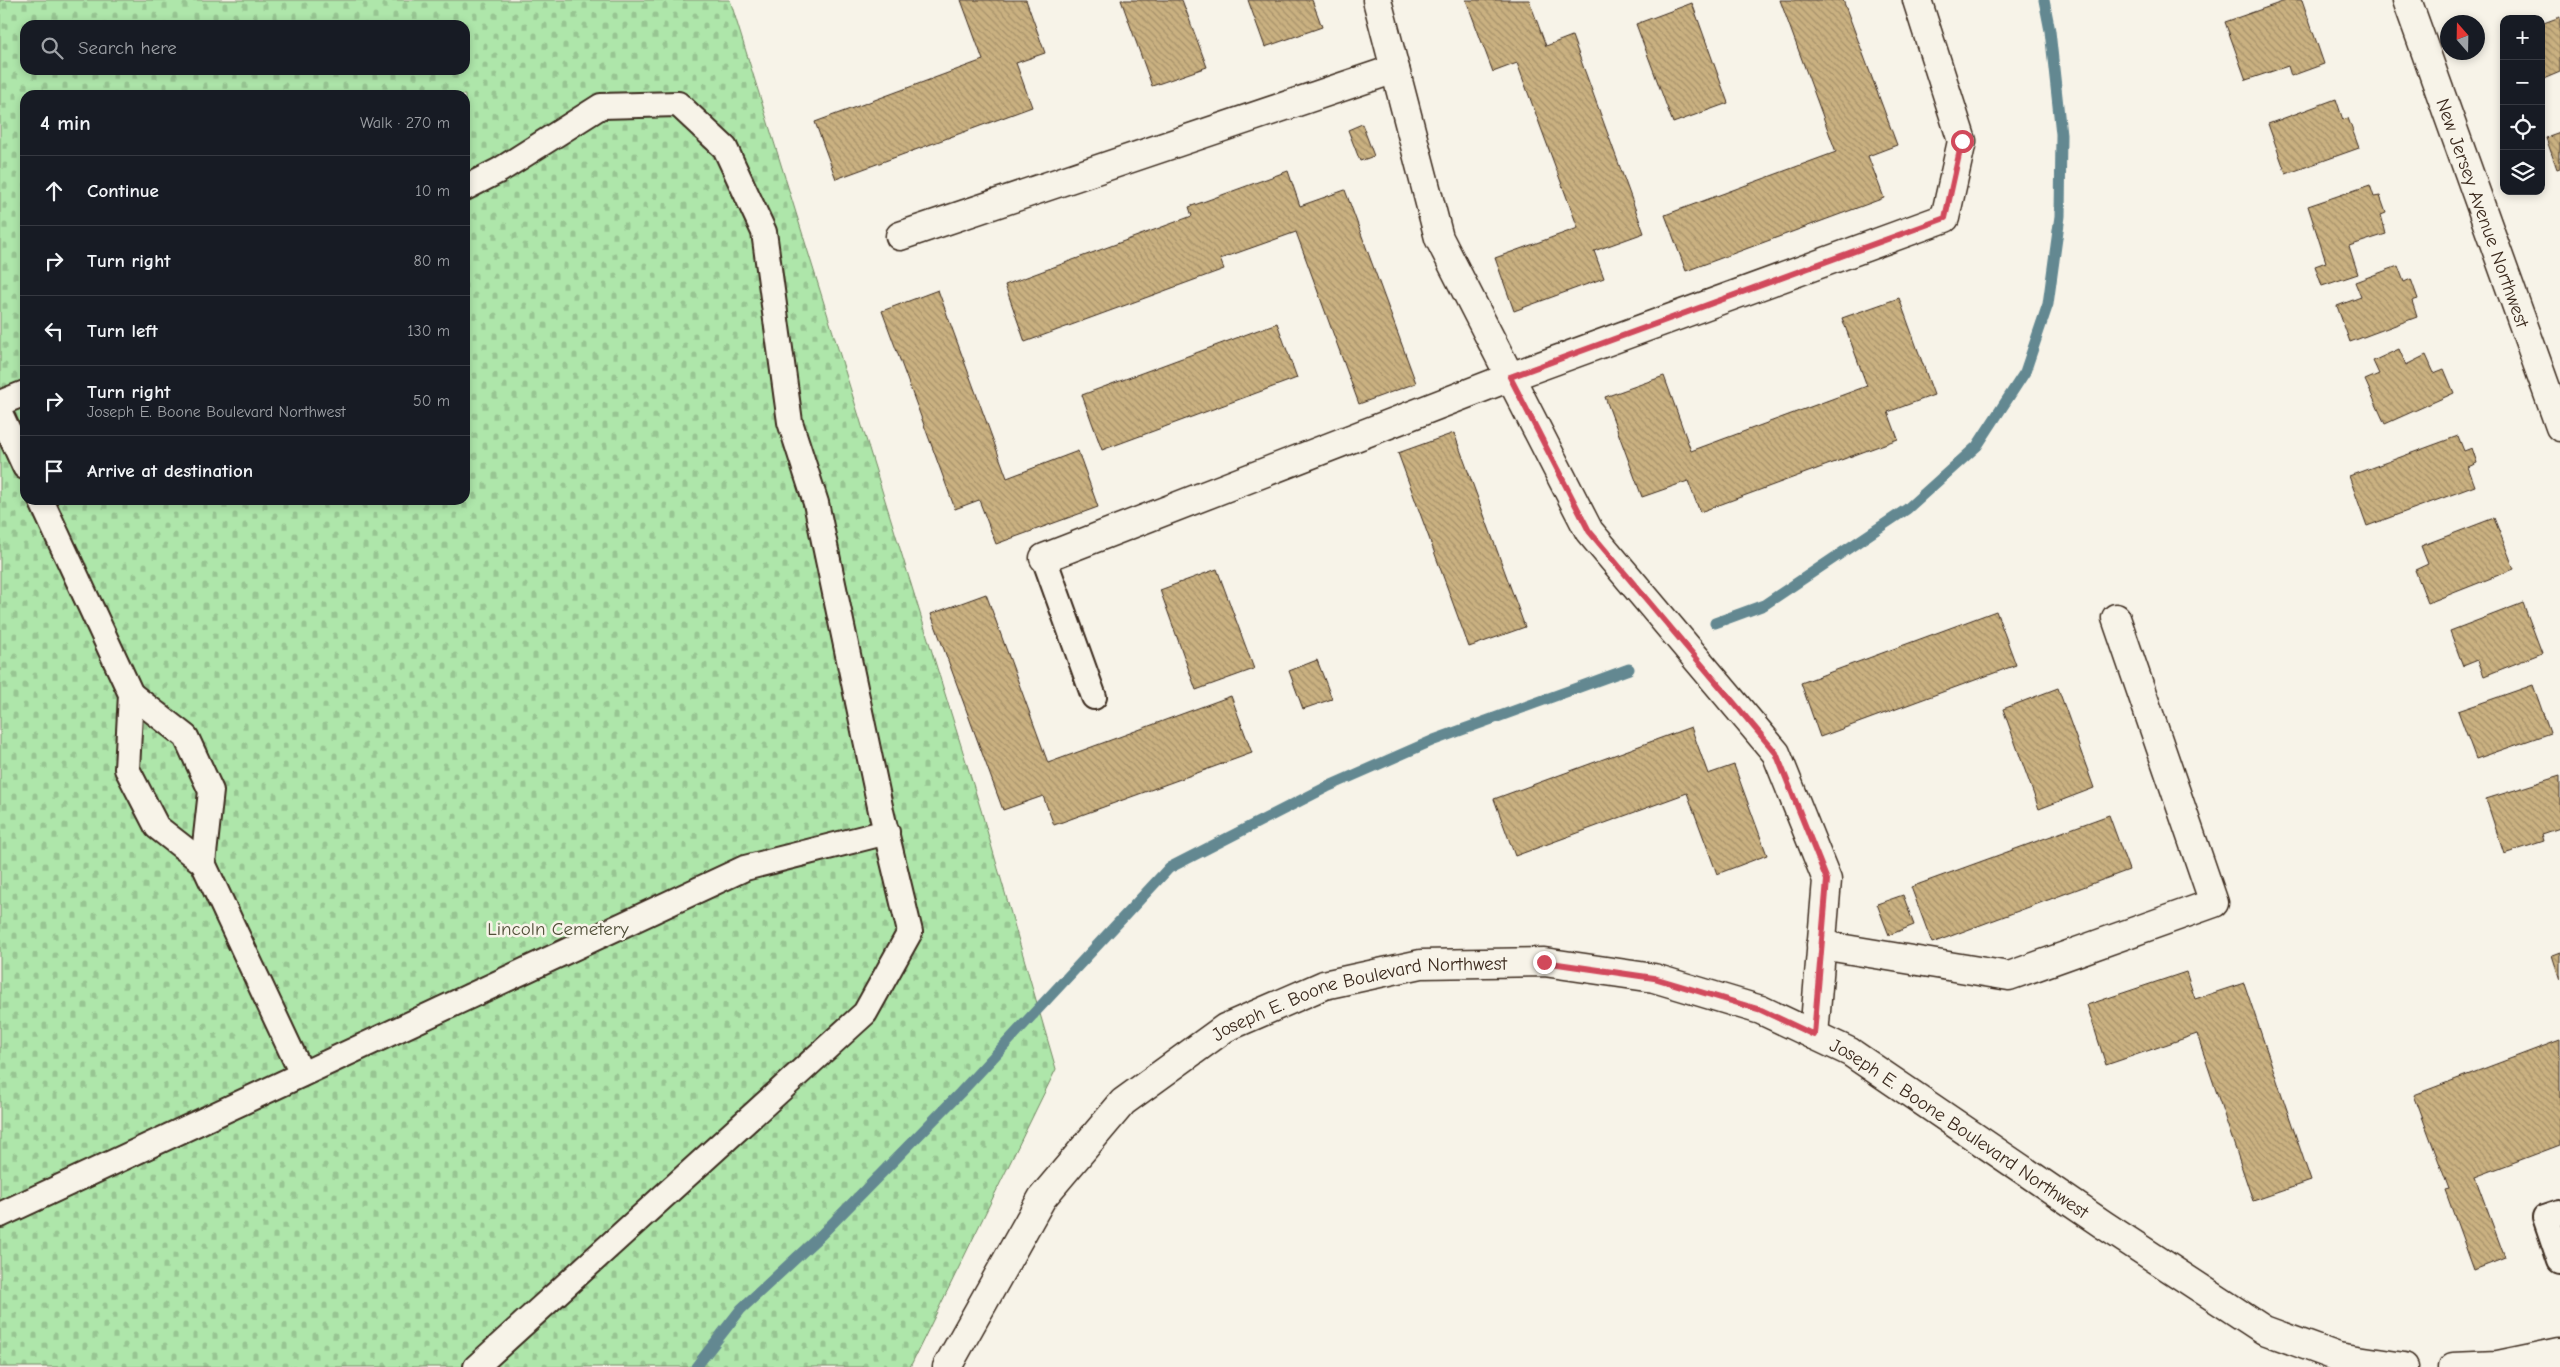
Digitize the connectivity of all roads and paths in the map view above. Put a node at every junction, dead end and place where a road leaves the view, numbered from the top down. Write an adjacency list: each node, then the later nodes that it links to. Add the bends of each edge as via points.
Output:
1 (1377, 0): 4 (street)
2 (1917, 0): 7 (street, via 1962,141 1945,218)
3 (2407, 0): 11 (street, New Jersey Avenue Northwest)
4 (1396, 69): 6 (street); 7 (street, via 1439,238)
5 (470, 185): 18 (lane, via 601,106 678,104 725,148 764,232 790,422 816,503)
6 (900, 236)
7 (1510, 377): 14 (street); 20 (street, via 1589,531 1776,753 1827,880)
8 (20, 394): 9 (lane)
9 (0, 403)
10 (0, 413): 12 (lane)
11 (2560, 427)
12 (20, 456)
13 (42, 505): 16 (lane)
14 (1044, 558): 17 (lane)
15 (2116, 618): 20 (street, via 2214,903 2009,976)
16 (131, 694): 19 (lane, via 127,769 158,827); 19 (lane, via 186,737 211,791)
17 (1094, 697)
18 (887, 832): 22 (lane, via 745,868); 28 (lane, via 910,932 865,1013)
19 (203, 863): 22 (lane)
20 (1821, 945): 21 (street)
21 (1814, 1035): 27 (street, Joseph E. Boone Boulevard Northwest, via 1850,1052 2096,1220 2264,1330); 29 (street, Joseph E. Boone Boulevard Northwest, via 1761,1010 1654,978 1544,962 1421,964 1324,985 1225,1028 1123,1102 1042,1198)
22 (302, 1074): 24 (lane)
23 (2560, 1212): 25 (lane, via 2545,1217)
24 (0, 1215)
25 (2560, 1261)
26 (2560, 1352): 31 (street, via 2498,1365)
27 (2317, 1359): 30 (street, Joseph E. Boone Boulevard Northwest, via 2338,1356)
28 (476, 1367)
29 (947, 1367)
30 (2404, 1367)
31 (2453, 1367)

